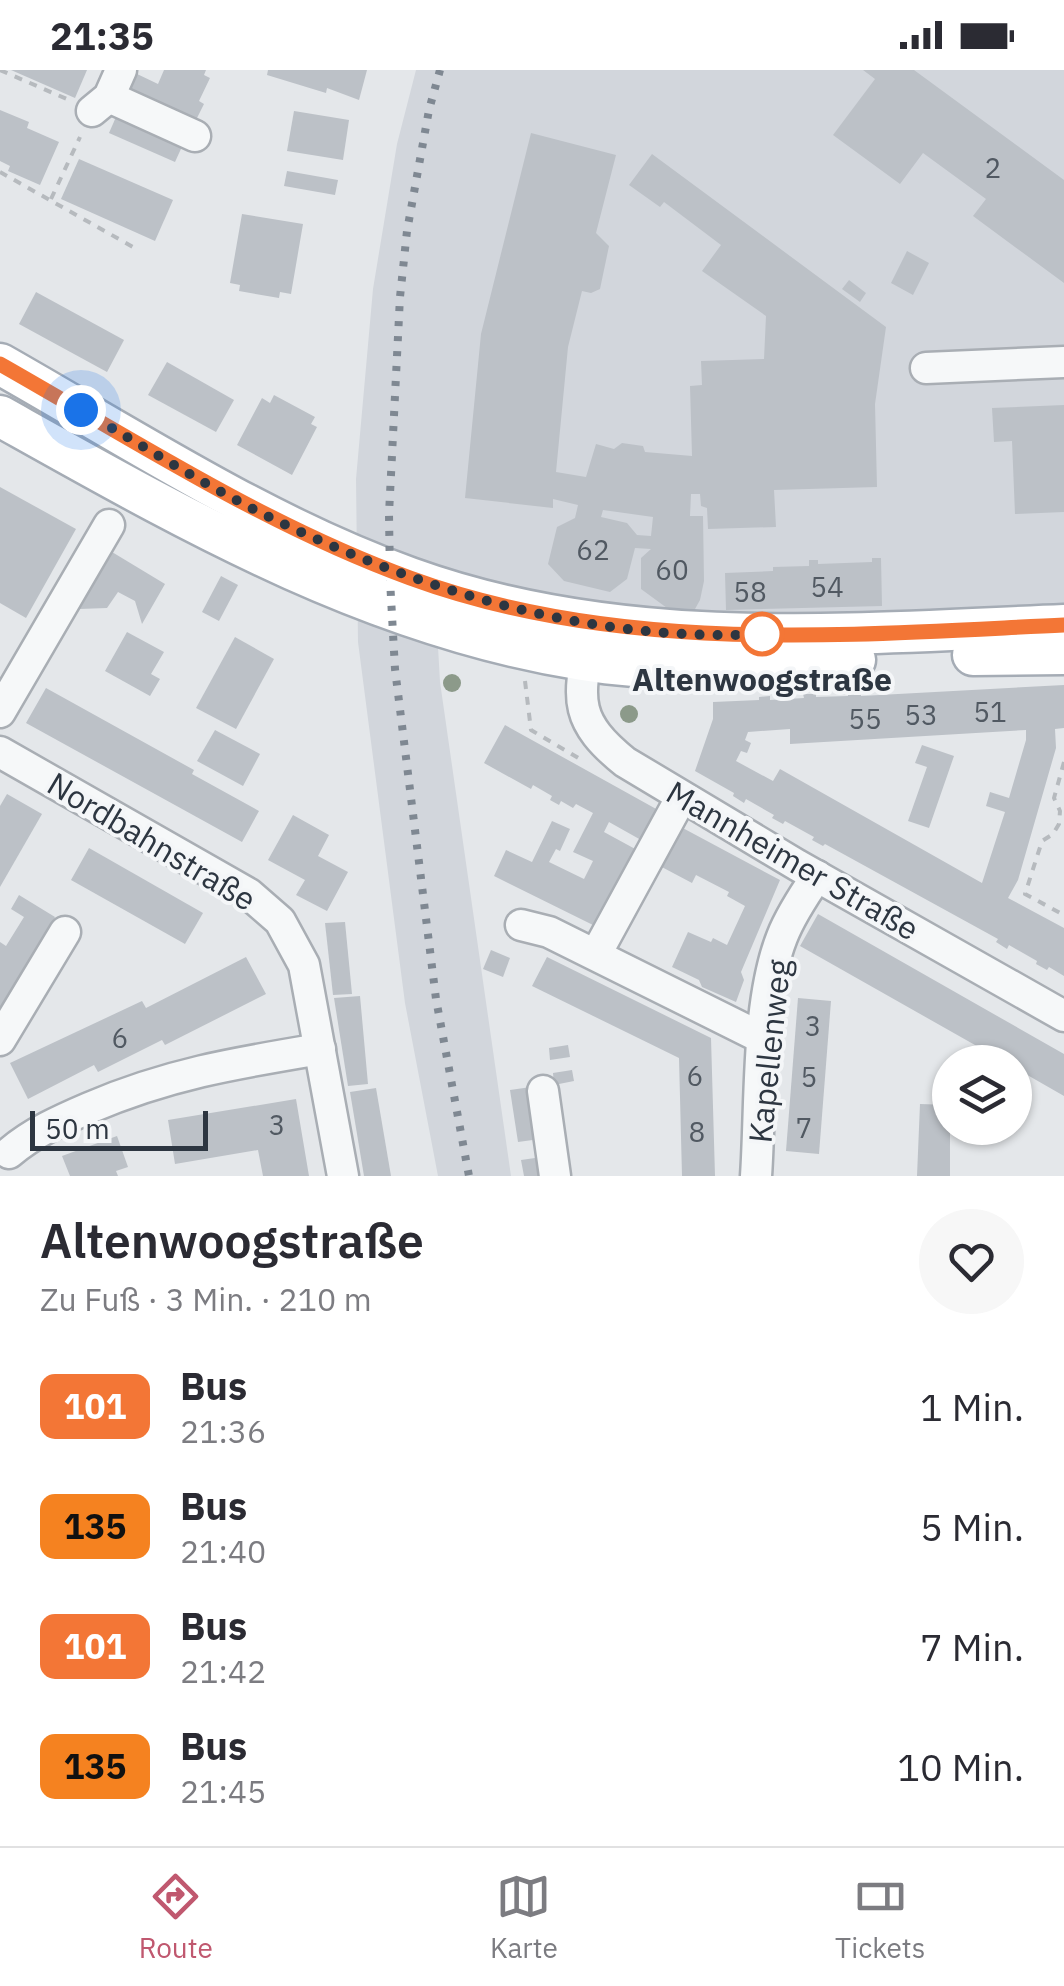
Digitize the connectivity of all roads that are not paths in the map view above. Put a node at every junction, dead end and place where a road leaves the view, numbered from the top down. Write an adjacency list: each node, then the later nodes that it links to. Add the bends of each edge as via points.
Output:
1 (107, 92): 2 (street)
2 (195, 136)
3 (1064, 362): 5 (street)
4 (0, 364): 7 (main road)
5 (926, 368)
6 (0, 416): 8 (main road)
7 (108, 425): 8 (main road); 11 (main road, via 256,510 366,561)
8 (86, 464): 11 (main road, via 232,544 336,589 476,638)
9 (108, 524): 13 (street)
10 (1064, 625): 11 (main road, via 806,635 674,632)
11 (589, 642): 12 (main road, via 676,668); 15 (street, Mannheimer Straße, via 582,709 599,741)
12 (1064, 654)
13 (0, 712)
14 (0, 752): 23 (street, Nordbahnstraße, via 249,894 280,921 304,965)
15 (681, 798): 16 (street, Mannheimer Straße); 19 (street)
16 (817, 876): 20 (street, Mannheimer Straße); 21 (street, Kapellenweg, via 782,935)
17 (521, 924): 19 (street)
18 (64, 932): 22 (street)
19 (596, 954): 21 (street)
20 (1064, 1016)
21 (764, 1039): 28 (street, Kapellenweg)
22 (0, 1040)
23 (320, 1048): 25 (street, via 217,1065 137,1088 22,1142); 26 (street, Nordbahnstraße)
24 (543, 1090): 27 (street)
25 (12, 1158)
26 (343, 1176)
27 (555, 1176)
28 (756, 1176)

